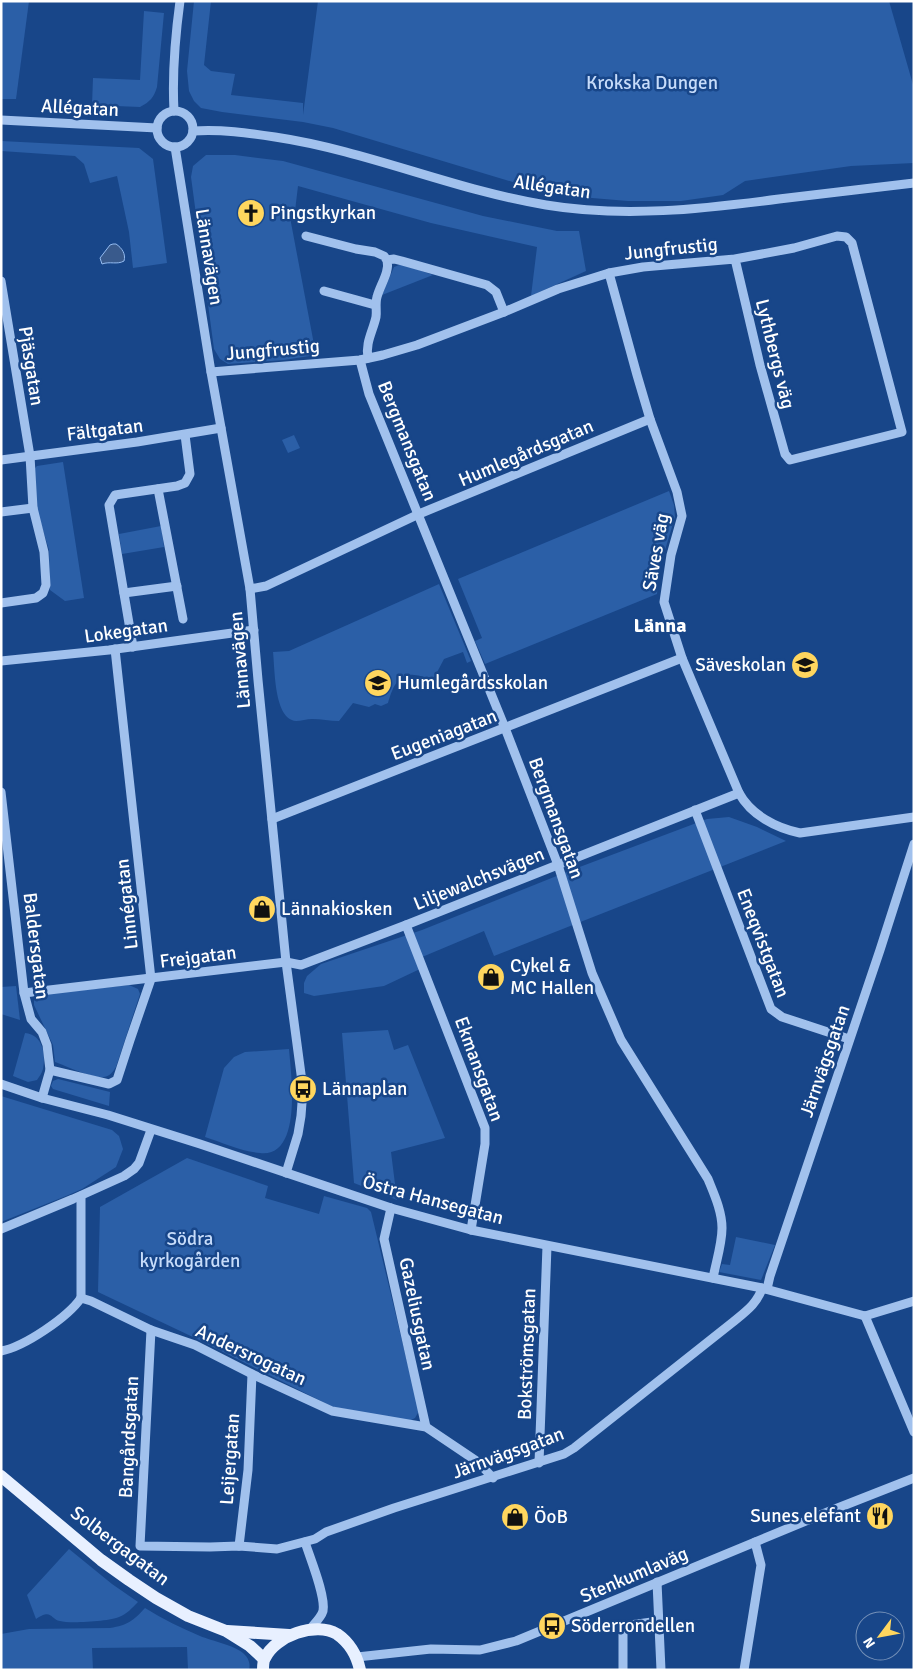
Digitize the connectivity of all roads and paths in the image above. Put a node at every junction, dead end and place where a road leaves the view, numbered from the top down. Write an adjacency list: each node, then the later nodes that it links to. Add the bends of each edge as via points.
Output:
1 (180, 1): 2 (street, via 172,80)
2 (174, 111): 4 (street, via 162,116); 5 (street, via 187,116)
3 (1, 120): 4 (street, Allégatan)
4 (157, 128): 6 (street, via 163,143)
5 (193, 131): 6 (street, via 187,142); 7 (street, Allégatan, via 220,130 294,140 476,190 572,209 643,212 698,209)
6 (175, 147): 17 (street, Lännavägen)
7 (914, 183)
8 (306, 236): 10 (street, via 375,252)
9 (735, 259): 11 (street, Jungfrustig); 22 (street, Lythbergs väg, via 760,365); 22 (street, Jungfrustig, via 837,236 846,237 852,243 902,432 790,460)
10 (386, 260): 14 (street, via 388,266); 15 (street, via 394,259 488,285 496,292)
11 (609, 272): 15 (street, Jungfrustig); 18 (street, Säves väg)
12 (1, 281): 21 (street, Pjäsgatan)
13 (324, 291): 14 (street)
14 (375, 306): 16 (street, via 376,315)
15 (504, 312): 16 (street, Jungfrustig, via 417,345)
16 (364, 359): 17 (street, Jungfrustig); 27 (street, Bergmansgatan, via 369,394)
17 (211, 372): 19 (street, Lännavägen)
18 (650, 419): 27 (street, Humlegårdsgatan); 36 (street, Säves väg, via 677,492 682,516 671,555 664,602)
19 (221, 428): 20 (street, Fältgatan); 29 (street, Lännavägen)
20 (185, 434): 21 (street, Fältgatan); 24 (street, via 190,474 185,483)
21 (30, 456): 23 (street, Fältgatan); 25 (street)
22 (787, 457)
23 (1, 460)
24 (158, 489): 28 (street); 30 (street, via 115,495 109,505)
25 (33, 508): 26 (street); 31 (street, via 44,552 46,585 36,598)
26 (1, 512)
27 (419, 514): 29 (street, Humlegårdsgatan, via 266,586); 38 (street, Bergmansgatan)
28 (177, 586): 30 (street); 32 (street)
29 (250, 589): 33 (street, Lännavägen)
30 (124, 593): 34 (street)
31 (1, 603)
32 (184, 619)
33 (254, 630): 34 (street, Lokegatan); 43 (street, Lännavägen)
34 (133, 647): 35 (street, Lokegatan)
35 (115, 649): 37 (street, Lokegatan); 48 (street, Linnégatan)
36 (682, 658): 38 (street, Eugeniagatan); 40 (street, Säves väg)
37 (1, 661)
38 (505, 728): 43 (street, Eugeniagatan); 45 (street, Bergmansgatan)
39 (1, 792): 49 (street, Baldersgatan)
40 (738, 793): 41 (street, Liljewalchsvägen); 42 (street, Säves väg, via 766,820 800,833)
41 (695, 810): 45 (street, Liljewalchsvägen); 50 (street, Eneqvistgatan, via 771,1010 782,1017)
42 (914, 817)
43 (272, 819): 47 (street, Lännavägen)
44 (914, 844): 50 (street, Järnvägsgatan)
45 (558, 865): 46 (street, Liljewalchsvägen); 61 (street, Bergmansgatan, via 592,973 621,1040 708,1179 715,1196 722,1229)
46 (406, 925): 47 (street, Liljewalchsvägen, via 301,964); 59 (street, Ekmansgatan, via 485,1128 486,1144)
47 (286, 962): 48 (street, Frejgatan); 55 (street, Lännavägen, via 303,1089 298,1134)
48 (151, 979): 49 (street, Frejgatan); 51 (street, Linnégatan, via 117,1080 110,1084)
49 (24, 993): 51 (street, Baldersgatan, via 31,1020 42,1032 47,1045)
50 (849, 1039): 62 (street, Järnvägsgatan)
51 (50, 1070): 53 (street, Baldersgatan)
52 (1, 1084): 53 (street, Östra Hansegatan)
53 (42, 1098): 54 (street, Östra Hansegatan)
54 (151, 1130): 55 (street, Östra Hansegatan); 56 (street, via 134,1169)
55 (286, 1172): 57 (street, Östra Hansegatan)
56 (82, 1196): 58 (street); 63 (street)
57 (391, 1208): 59 (street, Östra Hansegatan); 69 (street, Gazeliusgatan, via 384,1239)
58 (1, 1229)
59 (471, 1230): 60 (street, Östra Hansegatan)
60 (547, 1246): 61 (street, Östra Hansegatan); 71 (street, Bokströmsgatan)
61 (713, 1278): 62 (street, Östra Hansegatan)
62 (764, 1289): 65 (street, Östra Hansegatan); 71 (street, Järnvägsgatan, via 760,1297 733,1322 574,1448)
63 (81, 1298): 66 (street, Andersrogatan); 67 (street, via 56,1322 22,1344)
64 (914, 1301): 65 (street)
65 (865, 1316): 70 (street)
66 (151, 1330): 68 (street, Andersrogatan, via 195,1345); 77 (street, Bangårdsgatan)
67 (1, 1351)
68 (252, 1374): 69 (street, Andersrogatan, via 332,1411); 78 (street, Leijergatan, via 248,1470)
69 (426, 1427): 73 (street, Andersrogatan, via 478,1462)
70 (914, 1432)
71 (539, 1463): 73 (street, Järnvägsgatan)
72 (1, 1476): 82 (main road, Solbergagatan, via 129,1580 188,1616)
73 (493, 1478): 75 (street, Järnvägsgatan, via 394,1508)
74 (914, 1478): 76 (street, Stenkumlaväg)
75 (305, 1542): 78 (street, Järnvägsgatan, via 277,1549); 81 (street, via 321,1588 323,1610)
76 (755, 1542): 79 (street, Stenkumlaväg); 88 (street, via 761,1565)
77 (140, 1546): 78 (street, Järnvägsgatan)
78 (239, 1546)
79 (657, 1582): 80 (street); 84 (street, Stenkumlaväg, via 507,1644 480,1650 431,1648)
80 (659, 1621): 86 (street, via 623,1626); 87 (street)
81 (309, 1630): 83 (main road); 84 (main road, via 327,1630 337,1634 348,1644)
82 (226, 1631): 83 (main road, Solbergagatan); 85 (main road, Solbergagatan, via 250,1646)
83 (289, 1635): 85 (main road, via 276,1645)
84 (359, 1663)
85 (264, 1664)
86 (623, 1670)
87 (661, 1670)
88 (744, 1670)

